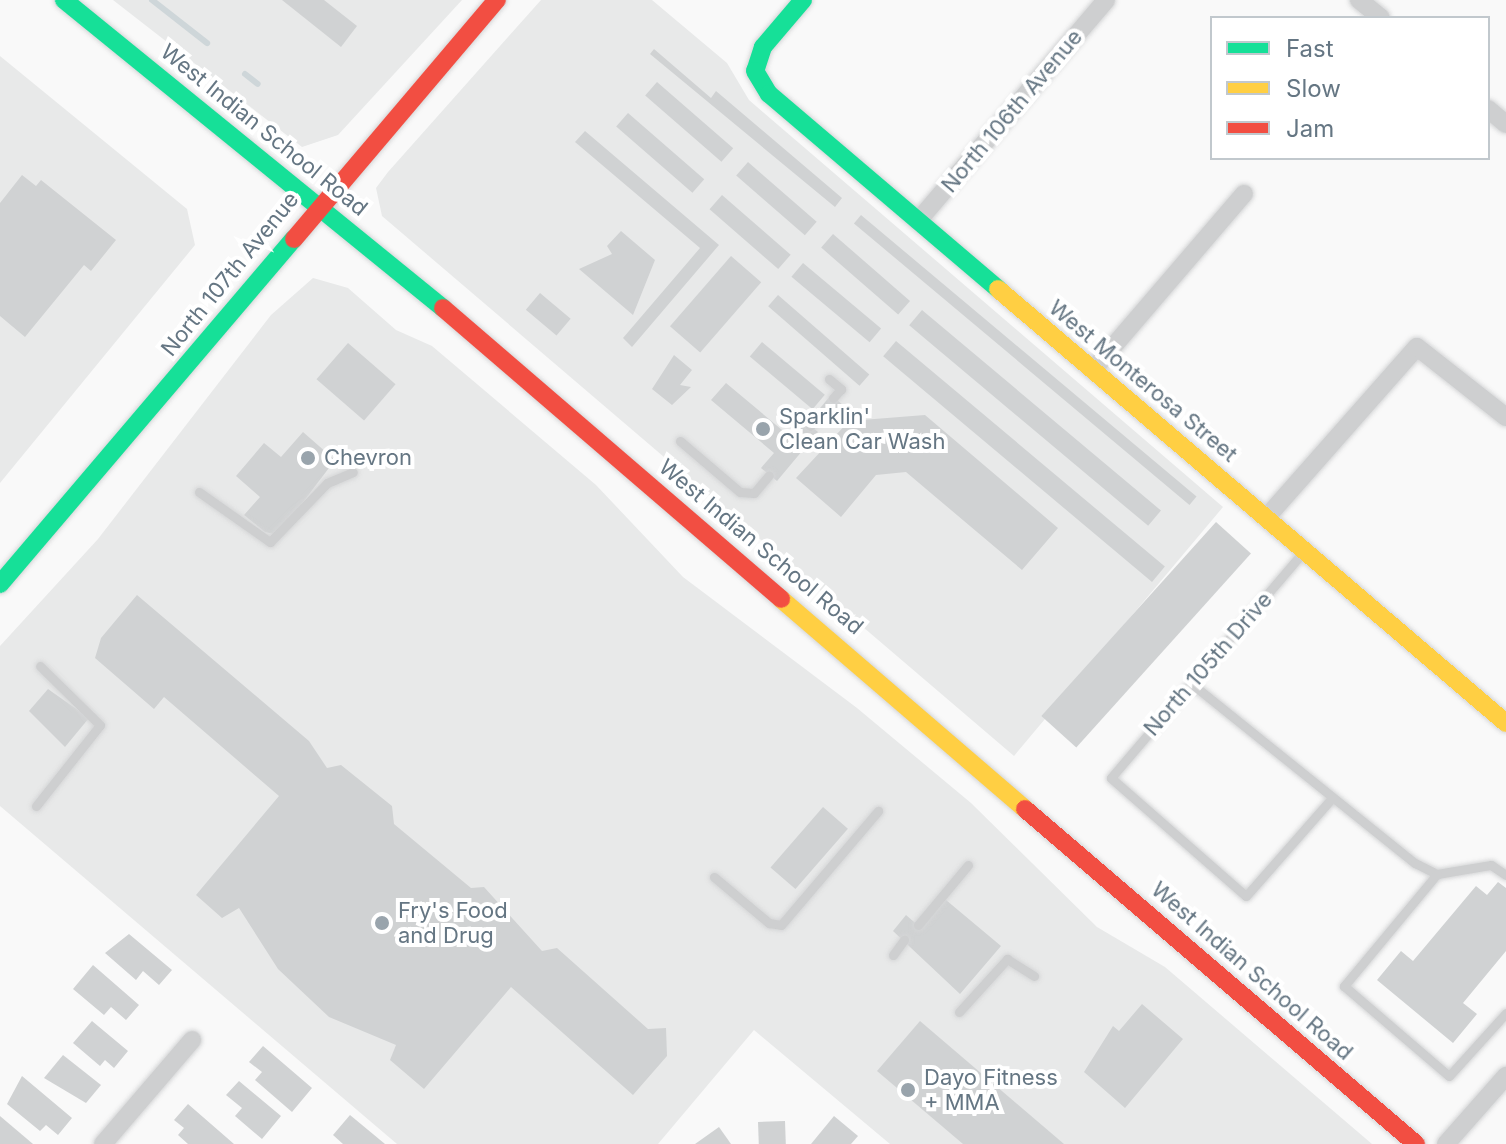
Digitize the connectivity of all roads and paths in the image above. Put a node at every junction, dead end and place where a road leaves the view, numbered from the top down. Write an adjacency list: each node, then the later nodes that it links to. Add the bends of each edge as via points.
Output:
1 (64, 0): 10 (main road, West Indian School Road)
2 (497, 0): 10 (main road, North 107th Avenue)
3 (803, 0): 11 (main road, West Monterosa Street, via 763,47 755,71 769,94)
4 (1106, 0): 11 (street, North 106th Avenue)
5 (1359, 0): 6 (street)
6 (1379, 16)
7 (1490, 111): 8 (street)
8 (1506, 124)
9 (1244, 194): 12 (street)
10 (320, 203): 24 (main road, North 107th Avenue); 44 (main road, West Indian School Road)
11 (918, 221): 12 (main road, West Monterosa Street)
12 (1093, 370): 22 (main road, West Monterosa Street)
13 (829, 379): 14 (lane, via 841,389)
14 (833, 398)
15 (818, 417): 17 (lane)
16 (1506, 417): 22 (street, via 1417,347)
17 (810, 426)
18 (680, 441): 20 (lane, via 740,492 754,493)
19 (353, 472): 21 (lane, via 327,483 270,542)
20 (769, 475)
21 (199, 492)
22 (1266, 518): 23 (main road, West Monterosa Street)
23 (1305, 550): 26 (lane, North 105th Drive); 27 (main road, West Monterosa Street)
24 (1, 586)
25 (40, 666): 29 (lane, via 100,725)
26 (1192, 684): 28 (lane); 28 (lane, North 105th Drive, via 1111,778 1246,896)
27 (1506, 723)
28 (1332, 798): 32 (lane)
29 (36, 806)
30 (878, 811): 34 (lane, via 781,925 769,923)
31 (968, 865): 35 (lane)
32 (1437, 874): 33 (lane, via 1491,865); 40 (lane, via 1344,986 1449,1076)
33 (1506, 875)
34 (714, 877)
35 (918, 925)
36 (904, 940): 37 (lane)
37 (893, 955)
38 (1034, 976): 39 (lane, via 1007,959)
39 (959, 1012)
40 (1506, 1013)
41 (192, 1040): 43 (street)
42 (1506, 1076): 45 (street)
43 (103, 1144)
44 (1416, 1144)
45 (1446, 1144)

